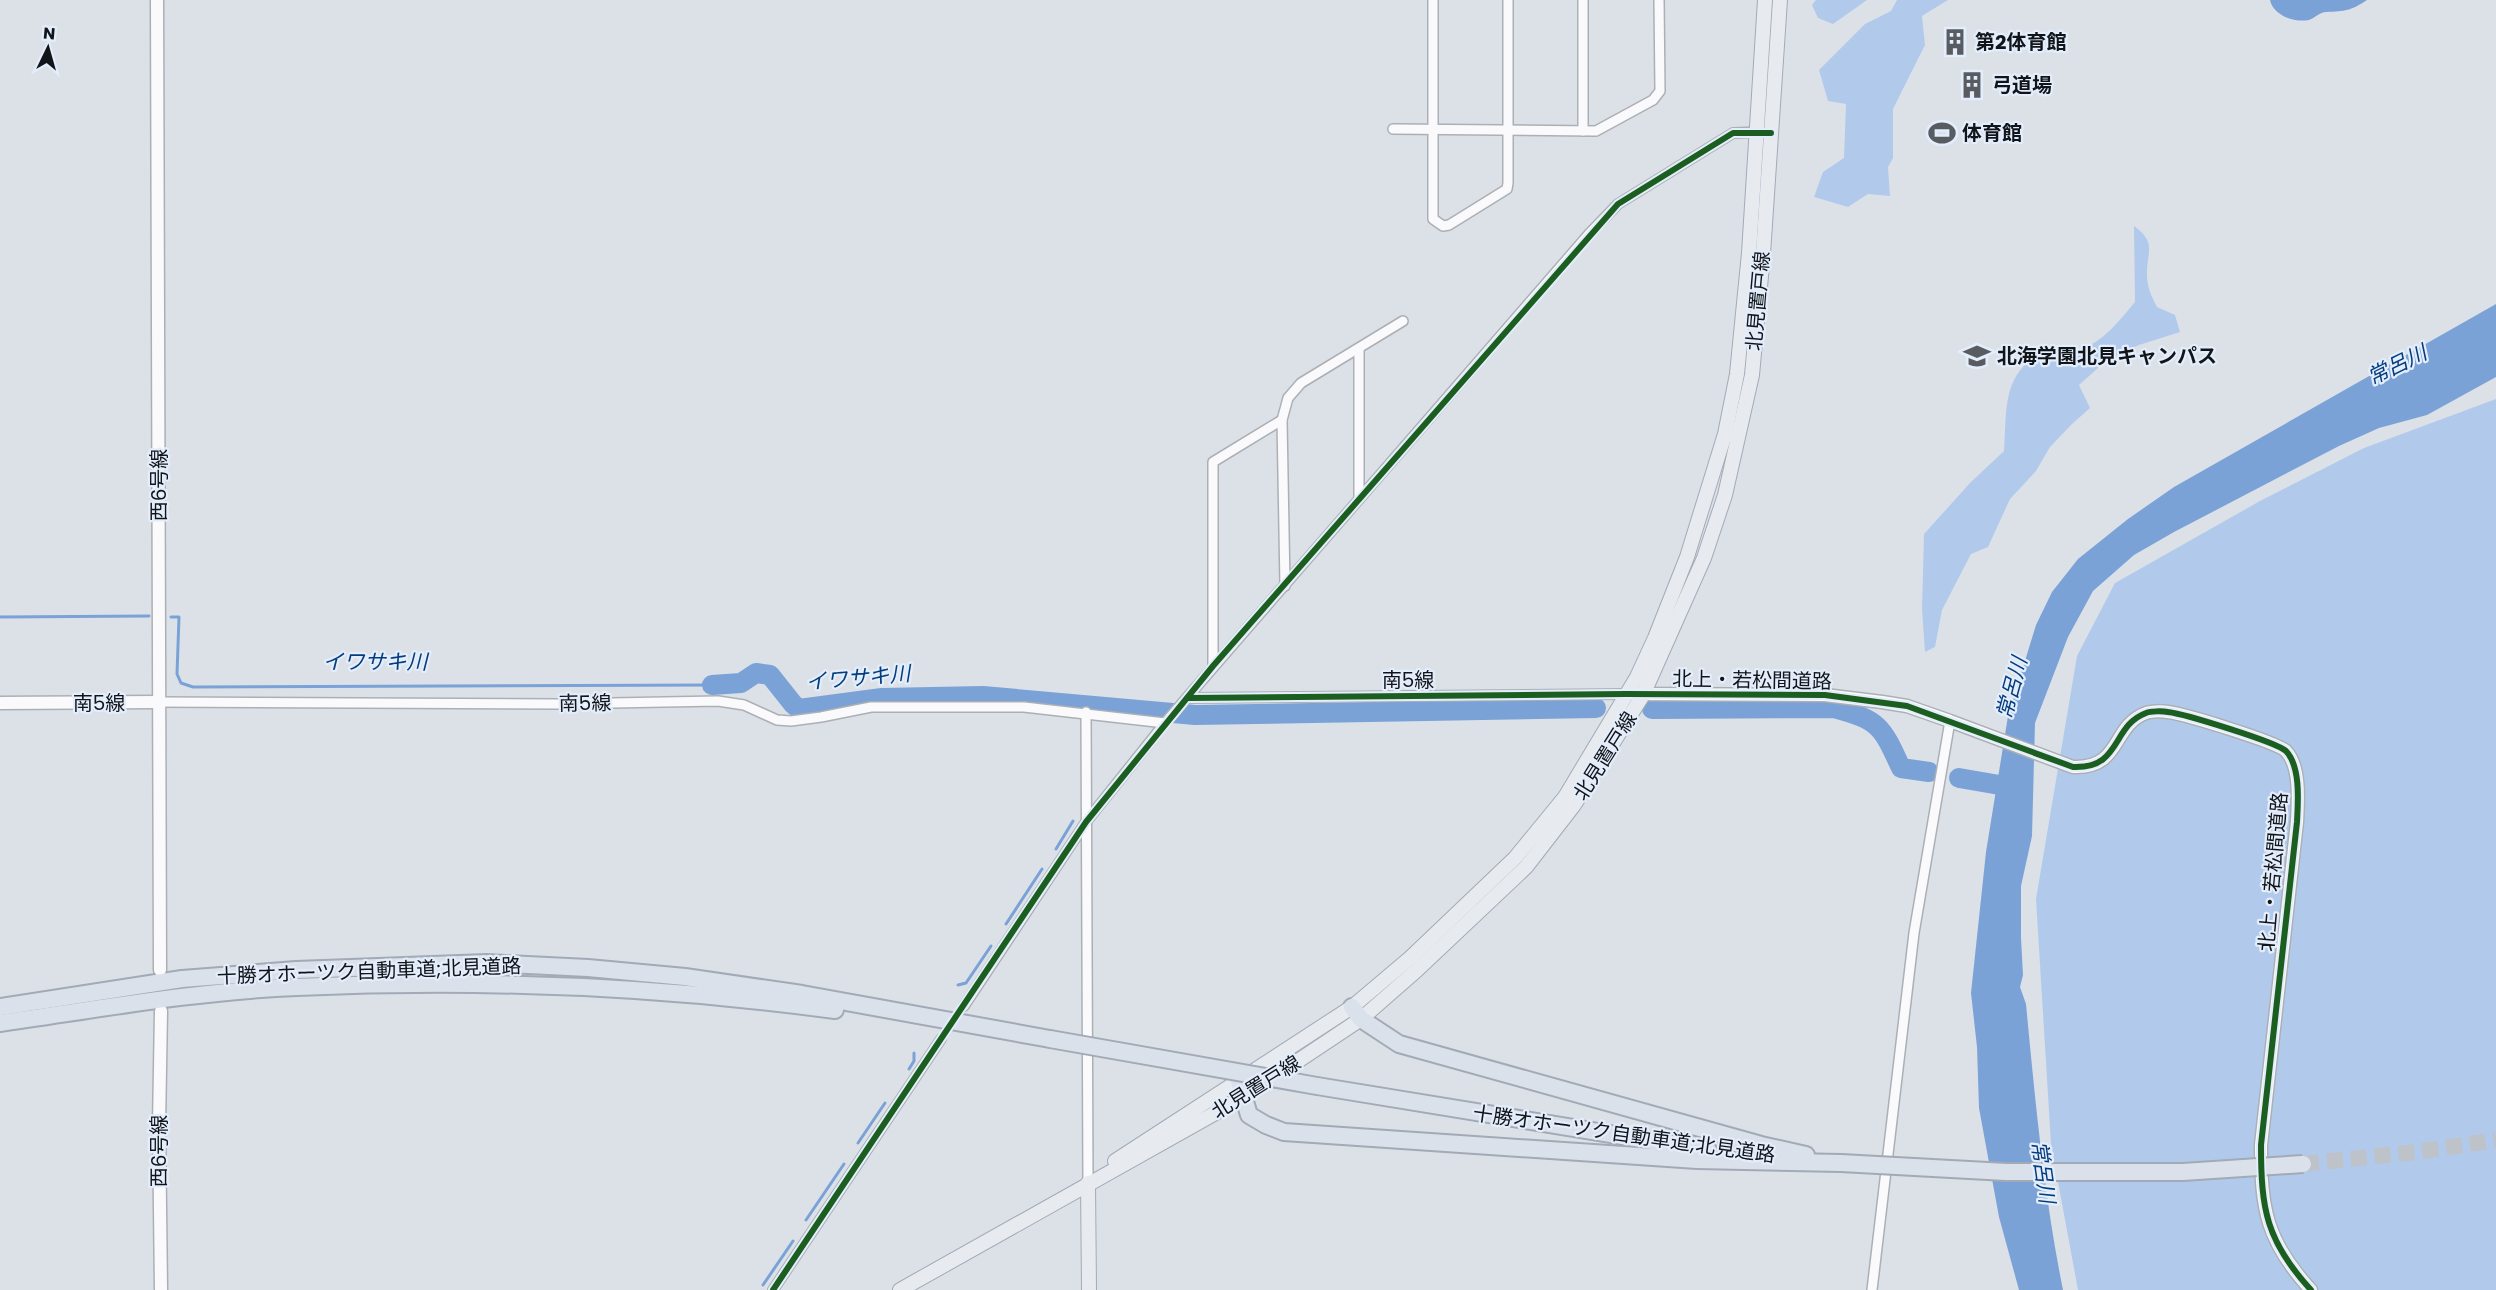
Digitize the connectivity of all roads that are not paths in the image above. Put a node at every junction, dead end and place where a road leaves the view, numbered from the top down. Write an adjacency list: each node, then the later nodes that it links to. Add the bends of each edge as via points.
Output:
1 (157, 0): 23 (street, 西6号線)
2 (1433, 0): 9 (street)
3 (1509, 0): 10 (street)
4 (1583, 0): 11 (street)
5 (1659, 0): 11 (street, via 1660,91 1653,100 1596,131)
6 (1765, 0): 12 (main road, 北見置戸線)
7 (1780, 0): 13 (main road, 北見置戸線)
8 (1394, 129): 9 (street)
9 (1433, 131): 10 (street); 10 (street, via 1433,219 1443,226 1506,189)
10 (1509, 131): 11 (street)
11 (1583, 131)
12 (1756, 131): 13 (street); 17 (street, via 1733,133 1618,204); 20 (main road, 北見置戸線, via 1737,374 1725,434 1687,557 1655,638)
13 (1771, 133): 21 (main road, 北見置戸線, via 1752,375 1739,438 1704,558)
14 (1403, 321): 15 (street)
15 (1359, 350): 16 (street, via 1301,383 1288,398); 17 (street)
16 (1282, 420): 18 (street); 19 (street, via 1213,462)
17 (1359, 499): 18 (street)
18 (1285, 586): 19 (street)
19 (1213, 666): 22 (street)
20 (1626, 694): 21 (street, 北上・若松間道路); 22 (street, 南5線); 33 (main road, 北見置戸線, via 1565,797 1515,858)
21 (1643, 695): 27 (street, 北上・若松間道路, via 1825,695 1907,706); 33 (main road, 北見置戸線, via 1574,805 1526,867 1426,962)
22 (1189, 698): 26 (street)
23 (158, 702): 24 (street, 南5線); 25 (street, 南5線, via 718,701 744,705 777,720 791,721 870,707 1024,707); 29 (street, 西6号線)
24 (0, 703)
25 (1086, 712): 26 (street, 南5線); 28 (street)
26 (1168, 720): 28 (street)
27 (1955, 723): 45 (street, via 1914,933); 46 (street, 北上・若松間道路, via 2073,767 2090,768 2103,761 2132,720 2147,712 2168,711 2258,738 2286,751 2298,777 2297,822 2261,1145 2261,1190 2276,1241)
28 (1086, 822): 30 (street); 40 (street)
29 (160, 970)
30 (964, 1006)
31 (0, 1007): 35 (highway, 十勝オホーツク自動車道;北見道路, via 182,979 296,970 487,963 685,977 802,994)
32 (161, 1011): 41 (street, 西6号線)
33 (1356, 1013): 37 (main road, 北見置戸線); 38 (highway, via 1399,1044 1751,1142)
34 (0, 1023): 35 (highway, 十勝オホーツク自動車道;北見道路, via 241,991 492,984 683,994)
35 (987, 1029): 38 (highway, 十勝オホーツク自動車道;北見道路, bridge, via 1700,1150)
36 (941, 1039): 42 (street)
37 (1242, 1089): 38 (highway, via 1249,1115 1284,1132 1697,1160); 40 (main road, 北見置戸線)
38 (1841, 1163): 39 (highway, 十勝オホーツク自動車道;北見道路, bridge, via 2006,1172 2183,1172)
39 (2303, 1164)
40 (1088, 1183): 43 (main road, 北見置戸線); 44 (main road)
41 (161, 1290)
42 (773, 1290)
43 (900, 1290)
44 (1089, 1290)
45 (1872, 1290)
46 (2311, 1290)

